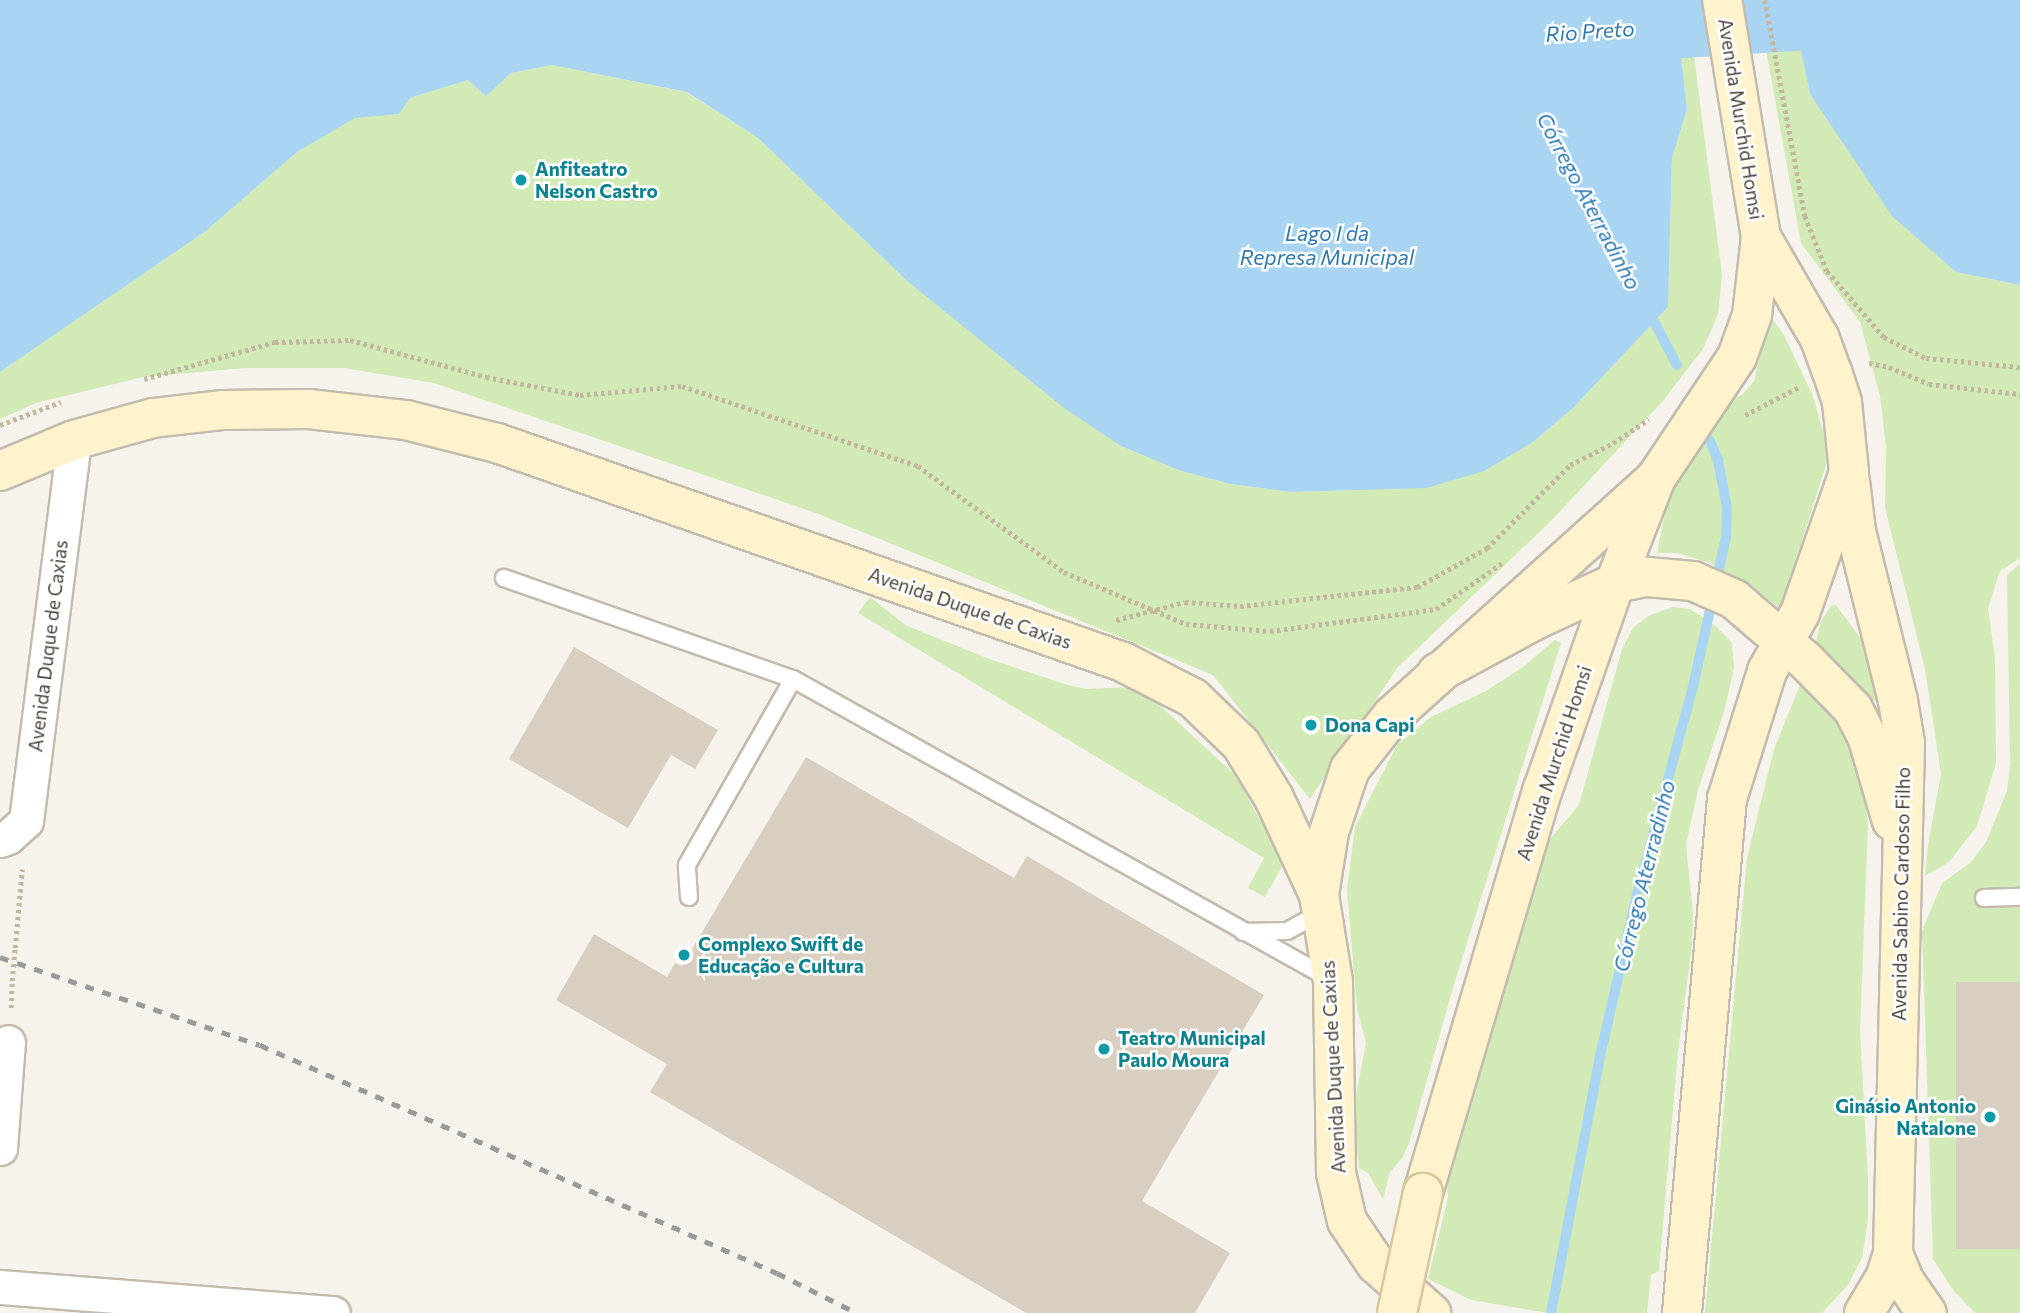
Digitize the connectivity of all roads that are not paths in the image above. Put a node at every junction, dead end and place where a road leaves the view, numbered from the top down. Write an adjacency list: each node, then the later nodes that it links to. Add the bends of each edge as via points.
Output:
1 (1722, 0): 2 (main road, Avenida Murchid Homsi)
2 (1761, 237): 5 (main road, Avenida Murchid Homsi, via 1819,337 1842,402); 6 (main road, Avenida Murchid Homsi, via 1752,315 1737,357)
3 (74, 439): 4 (main road, Avenida Duque de Caxias); 12 (street, Avenida Duque de Caxias, via 26,821); 17 (main road, Avenida Duque de Caxias, via 153,418 222,410 309,410 406,421 497,443 1123,662 1193,698 1241,744 1274,798)
4 (0, 471)
5 (1849, 472): 9 (main road, Avenida Murchid Homsi, via 1800,613); 13 (main road, Avenida Sabino Cardoso Filho, via 1856,531 1905,743)
6 (1656, 478): 8 (main road, Avenida Murchid Homsi); 10 (main road)
7 (504, 578): 11 (lane)
8 (1615, 583): 9 (main road, via 1647,577 1693,581 1734,599); 10 (main road); 25 (main road, Avenida Murchid Homsi, bridge, via 1543,789 1423,1193)
9 (1784, 641): 13 (main road, via 1853,709 1868,739); 27 (main road, Avenida Murchid Homsi, via 1767,671 1727,799)
10 (1437, 673): 17 (main road, via 1392,716 1350,769 1329,832)
11 (793, 679): 14 (lane, via 687,864); 18 (lane)
12 (0, 840)
13 (1901, 853): 22 (main road, Avenida Sabino Cardoso Filho)
14 (689, 897)
15 (2020, 897): 16 (lane)
16 (1984, 898)
17 (1321, 903): 18 (lane, via 1287,931); 19 (main road, Avenida Duque de Caxias)
18 (1241, 932): 19 (lane)
19 (1333, 981): 26 (main road, Avenida Duque de Caxias, via 1336,1173 1347,1221 1376,1264)
20 (5, 1058): 21 (street)
21 (0, 1148)
22 (1893, 1253): 28 (main road, via 1885,1278); 29 (main road, Avenida Sabino Cardoso Filho, via 1905,1282)
23 (0, 1287): 24 (street)
24 (333, 1313)
25 (1397, 1313)
26 (1431, 1313)
27 (1682, 1313)
28 (1864, 1313)
29 (1927, 1313)

